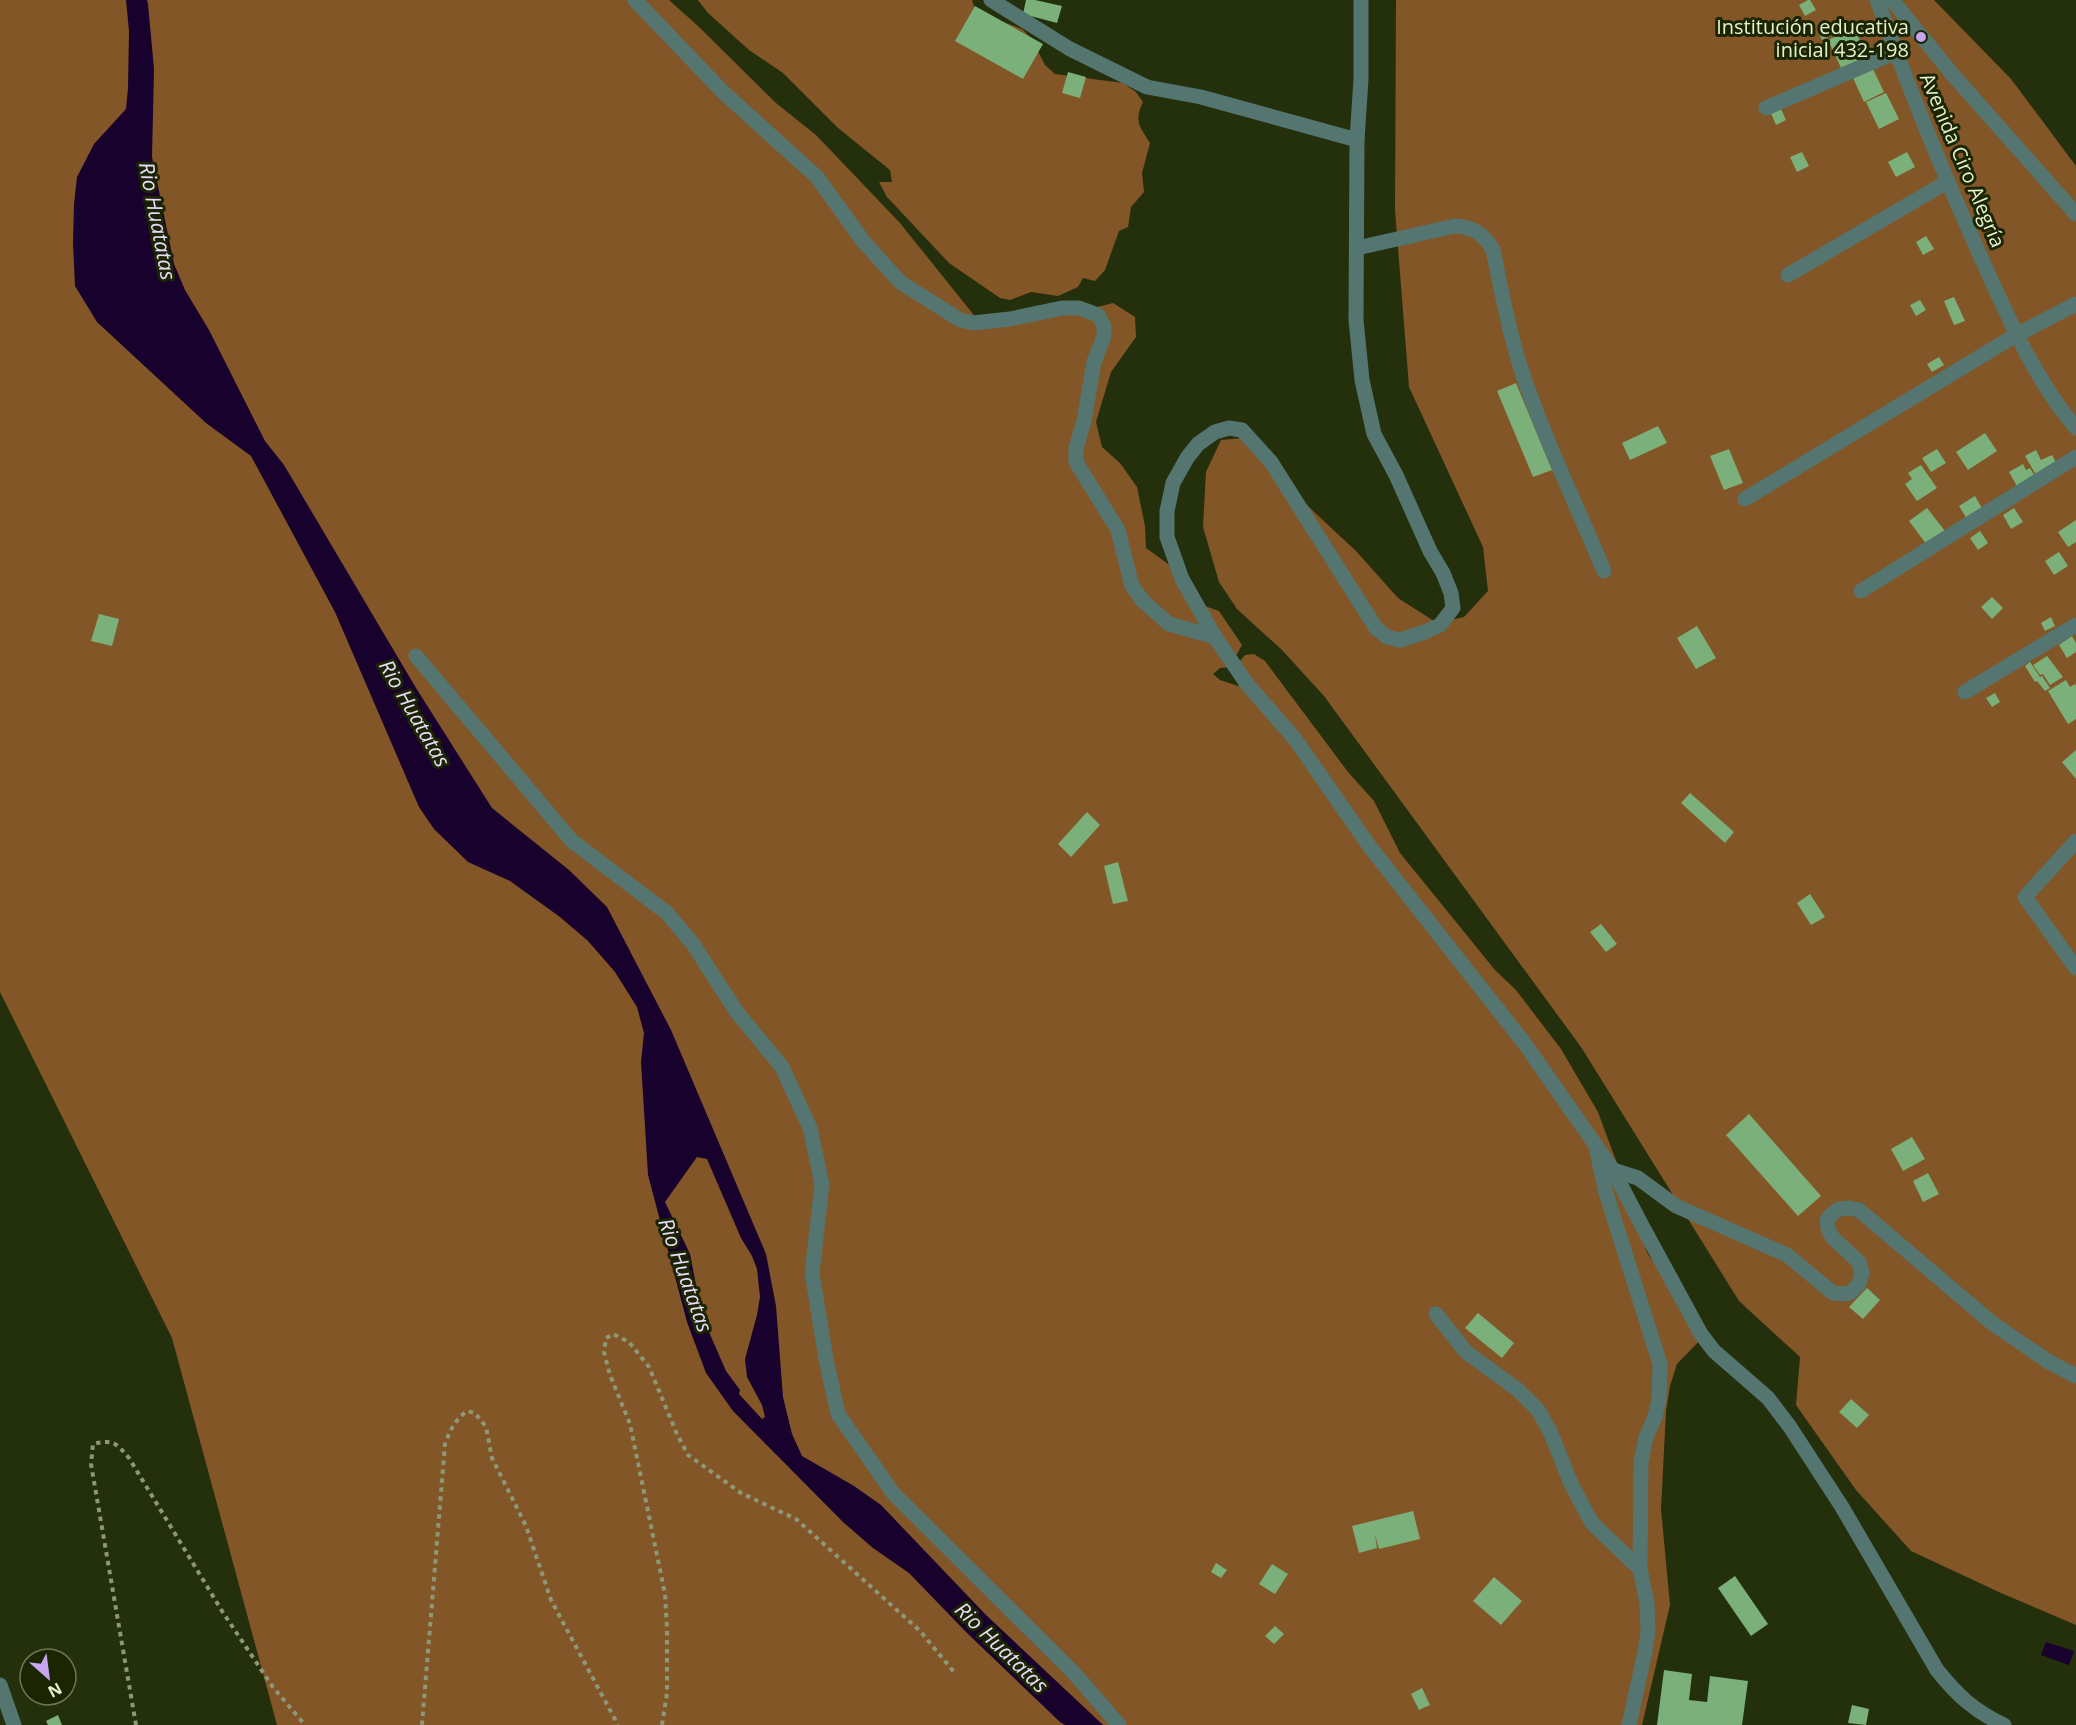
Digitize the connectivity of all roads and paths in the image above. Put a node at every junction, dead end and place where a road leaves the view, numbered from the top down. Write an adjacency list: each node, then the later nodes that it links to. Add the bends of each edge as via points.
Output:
1 (635, 0): 21 (street, via 723,92 817,177 862,241 900,282 960,320 973,323 1062,308 1079,308 1098,315 1104,336 1094,362 1076,462 1118,530 1132,586 1143,601 1169,624)
2 (991, 0): 8 (street, via 1070,49 1147,87 1227,103)
3 (1361, 0): 8 (street)
4 (1877, 0): 6 (street, Avenida Ciro Alegría)
5 (1892, 0): 10 (street)
6 (1896, 52): 7 (street); 9 (street, Avenida Ciro Alegría)
7 (1766, 108)
8 (1357, 140): 11 (street)
9 (1947, 182): 12 (street); 14 (street, Avenida Ciro Alegría)
10 (2076, 214)
11 (1357, 248): 18 (street, via 1455,226 1468,227 1486,237 1493,250 1521,368); 21 (street, via 1356,320 1362,380 1374,434 1443,573 1453,608 1440,625 1425,632 1400,640 1387,637 1376,628 1271,462 1242,430 1228,428 1198,444 1186,458 1173,483 1167,511 1167,537 1182,579)
12 (1788, 275)
13 (2076, 304): 14 (street)
14 (2016, 335): 15 (street, Avenida Ciro Alegría, via 2062,412); 17 (street)
15 (2076, 428)
16 (2076, 457): 19 (street)
17 (1745, 499)
18 (1605, 571)
19 (1861, 591)
20 (2076, 625): 23 (street)
21 (1215, 638): 26 (street, via 1247,684 1295,739 1370,848 1525,1044)
22 (416, 656): 39 (street, via 572,841 667,913 693,944 736,1011 782,1067 810,1128 822,1184 812,1274 838,1414 893,1492 1073,1672)
23 (1965, 692)
24 (2076, 841): 25 (street, via 2025,897)
25 (2076, 968)
26 (1595, 1143): 27 (street); 30 (street, via 1606,1193 1660,1364 1659,1399 1641,1462)
27 (1613, 1170): 29 (street, via 1638,1178 1676,1206 1786,1255 1833,1293 1851,1292 1862,1273 1859,1262 1833,1238 1827,1220 1839,1209 1859,1210 1992,1323); 41 (street, via 1701,1334 1714,1351 1768,1398 1790,1427 1842,1507 1936,1670 1956,1694 1983,1716)
28 (1436, 1314): 30 (street, via 1466,1352 1518,1390 1538,1410 1592,1523)
29 (2076, 1376)
30 (1640, 1569): 40 (street, via 1648,1631)
31 (954, 1672): 38 (path, via 920,1631 796,1519 741,1493 688,1455 649,1366 629,1342 614,1334 606,1338 604,1352 630,1424 665,1594 667,1693)
32 (0, 1685): 33 (street)
33 (14, 1725)
34 (136, 1725): 35 (path, via 91,1464 93,1444 106,1441 116,1443 129,1458 222,1611 272,1686)
35 (305, 1725)
36 (422, 1725): 37 (path, via 445,1444 451,1428 467,1411 475,1413 486,1427 492,1458 526,1526 551,1600)
37 (618, 1725)
38 (662, 1725)
39 (1119, 1725)
40 (1629, 1725)
41 (2004, 1725)

